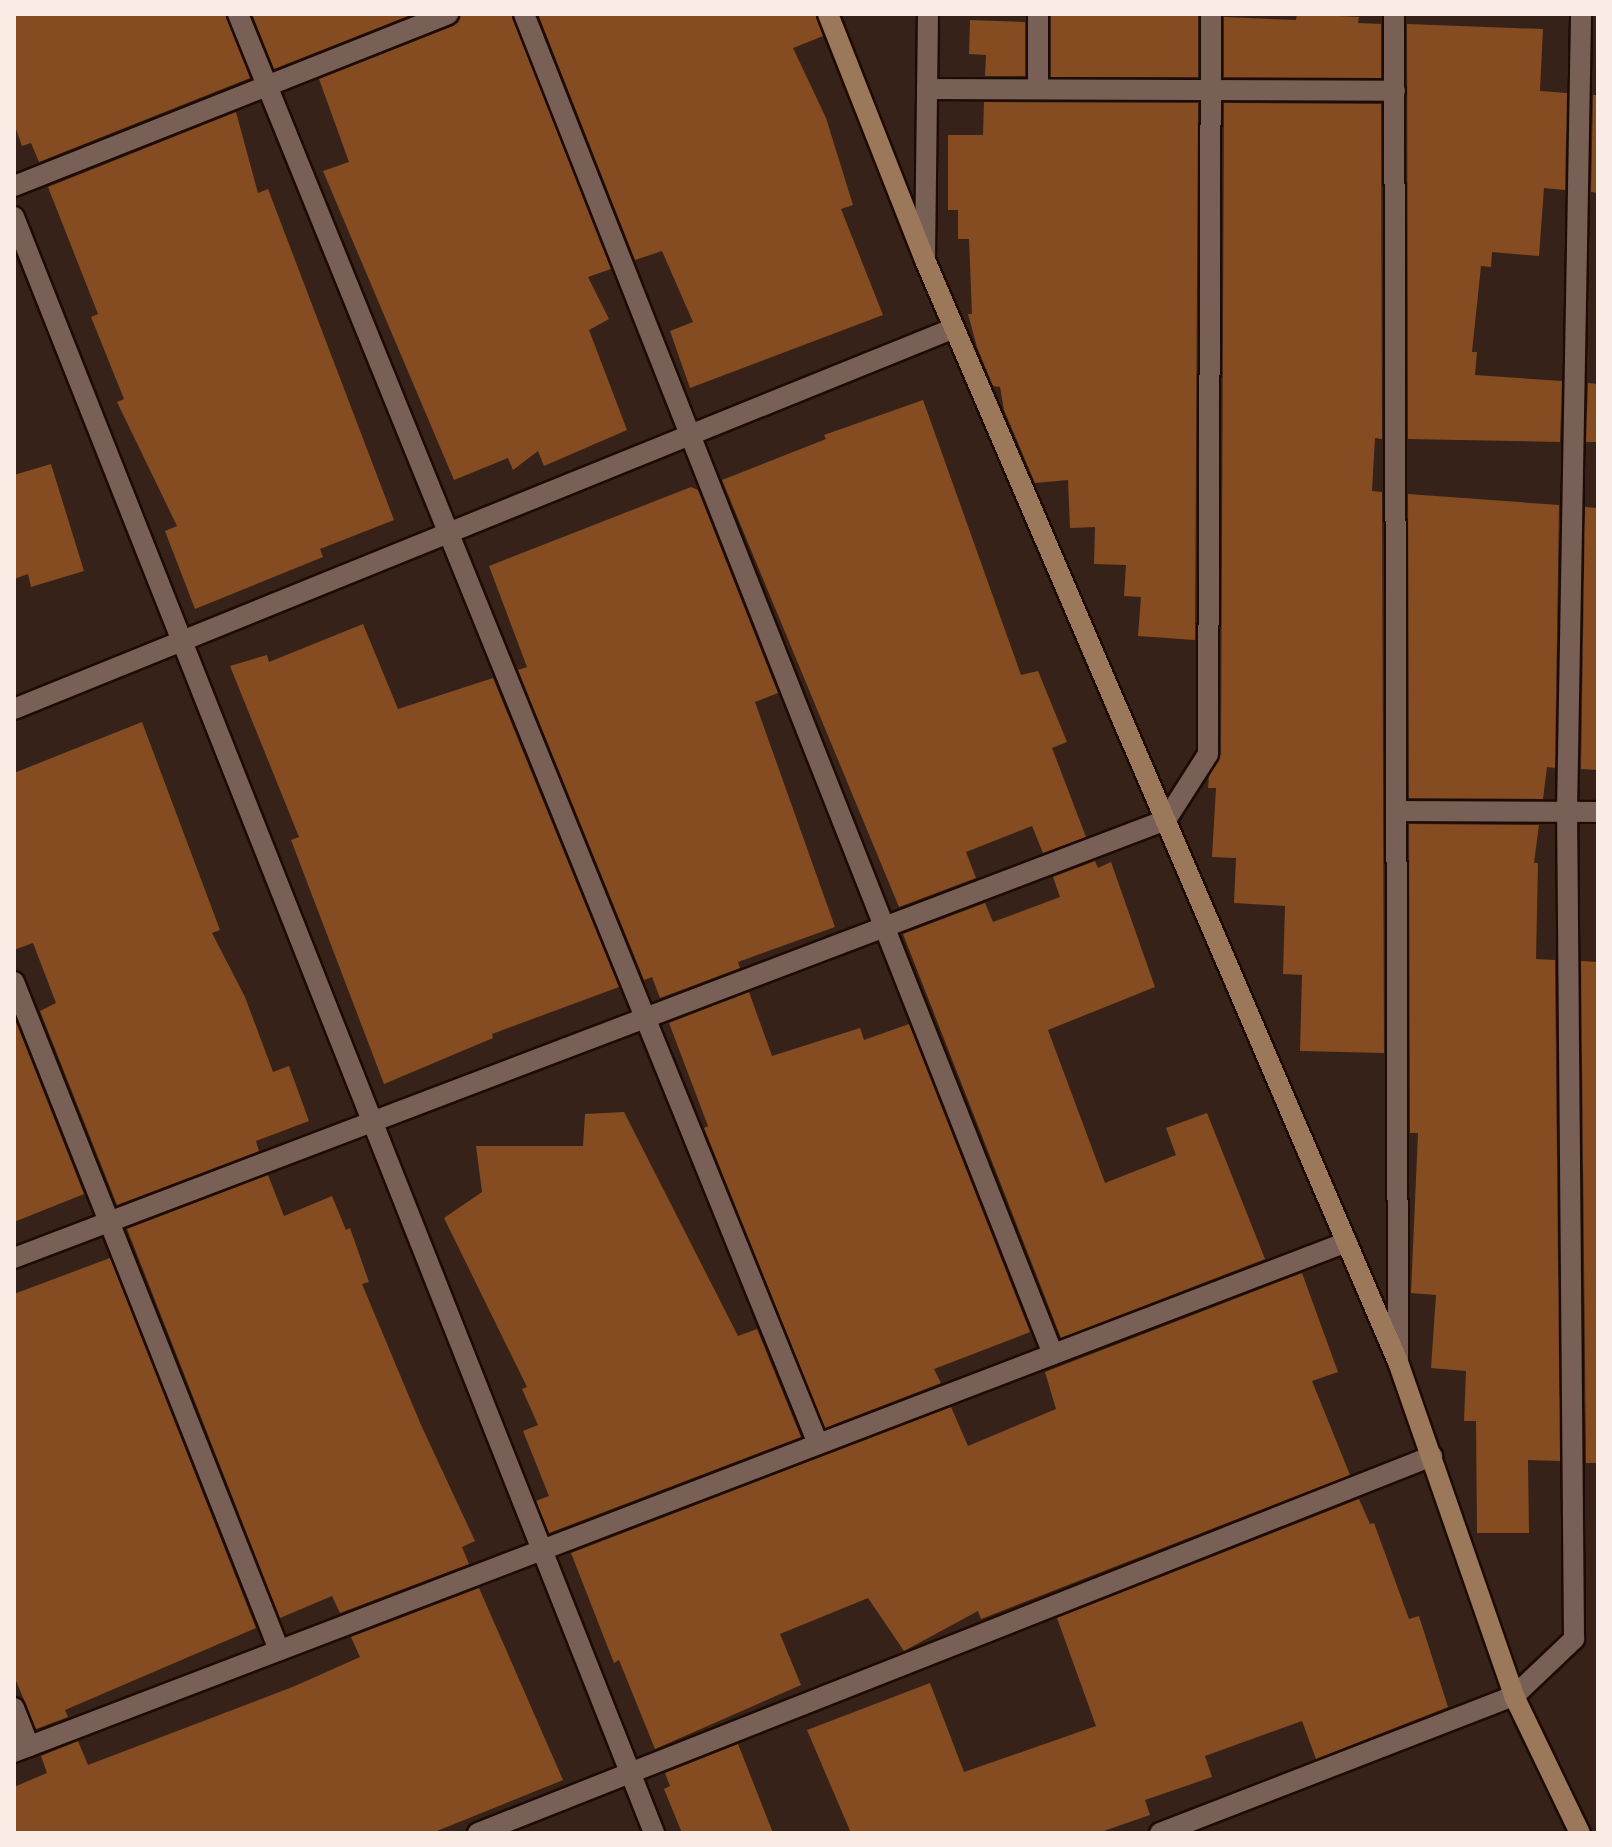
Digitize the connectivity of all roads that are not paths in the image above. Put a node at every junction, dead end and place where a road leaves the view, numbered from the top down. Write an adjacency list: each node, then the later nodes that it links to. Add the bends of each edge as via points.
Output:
1 (238, 14): 10 (street)
2 (448, 14): 10 (street)
3 (524, 14): 19 (street)
4 (828, 14): 17 (main road)
5 (928, 14): 11 (street)
6 (1038, 14): 12 (street)
7 (1211, 14): 13 (street)
8 (1394, 14): 14 (street)
9 (1581, 14): 24 (street)
10 (267, 86): 15 (street); 20 (street)
11 (927, 89): 12 (street); 17 (street)
12 (1038, 89): 13 (street)
13 (1211, 90): 14 (street); 26 (street, via 1208,754)
14 (1395, 91): 23 (street)
15 (14, 186)
16 (14, 217): 21 (street)
17 (925, 260): 18 (main road)
18 (954, 328): 19 (street); 26 (main road)
19 (690, 435): 20 (street); 27 (street)
20 (449, 534): 21 (street); 29 (street)
21 (182, 641): 22 (street); 30 (street)
22 (14, 709)
23 (1397, 811): 24 (street); 35 (street)
24 (1567, 812): 25 (street); 40 (street, via 1574,1639)
25 (1598, 812)
26 (1166, 820): 27 (street); 32 (main road)
27 (884, 927): 29 (street); 34 (street)
28 (14, 982): 31 (street)
29 (645, 1018): 30 (street); 36 (street)
30 (372, 1121): 31 (street); 38 (street)
31 (109, 1222): 33 (street); 39 (street)
32 (1347, 1242): 34 (street); 35 (main road)
33 (14, 1258)
34 (1053, 1354): 36 (street)
35 (1398, 1362): 37 (main road)
36 (818, 1444): 38 (street)
37 (1432, 1456): 40 (main road); 43 (street)
38 (541, 1550): 39 (street); 43 (street)
39 (279, 1650): 42 (street)
40 (1514, 1696): 46 (street); 47 (main road)
41 (14, 1708): 42 (street)
42 (22, 1749)
43 (630, 1773): 44 (street); 45 (street)
44 (478, 1833)
45 (654, 1833)
46 (1160, 1833)
47 (1580, 1833)

